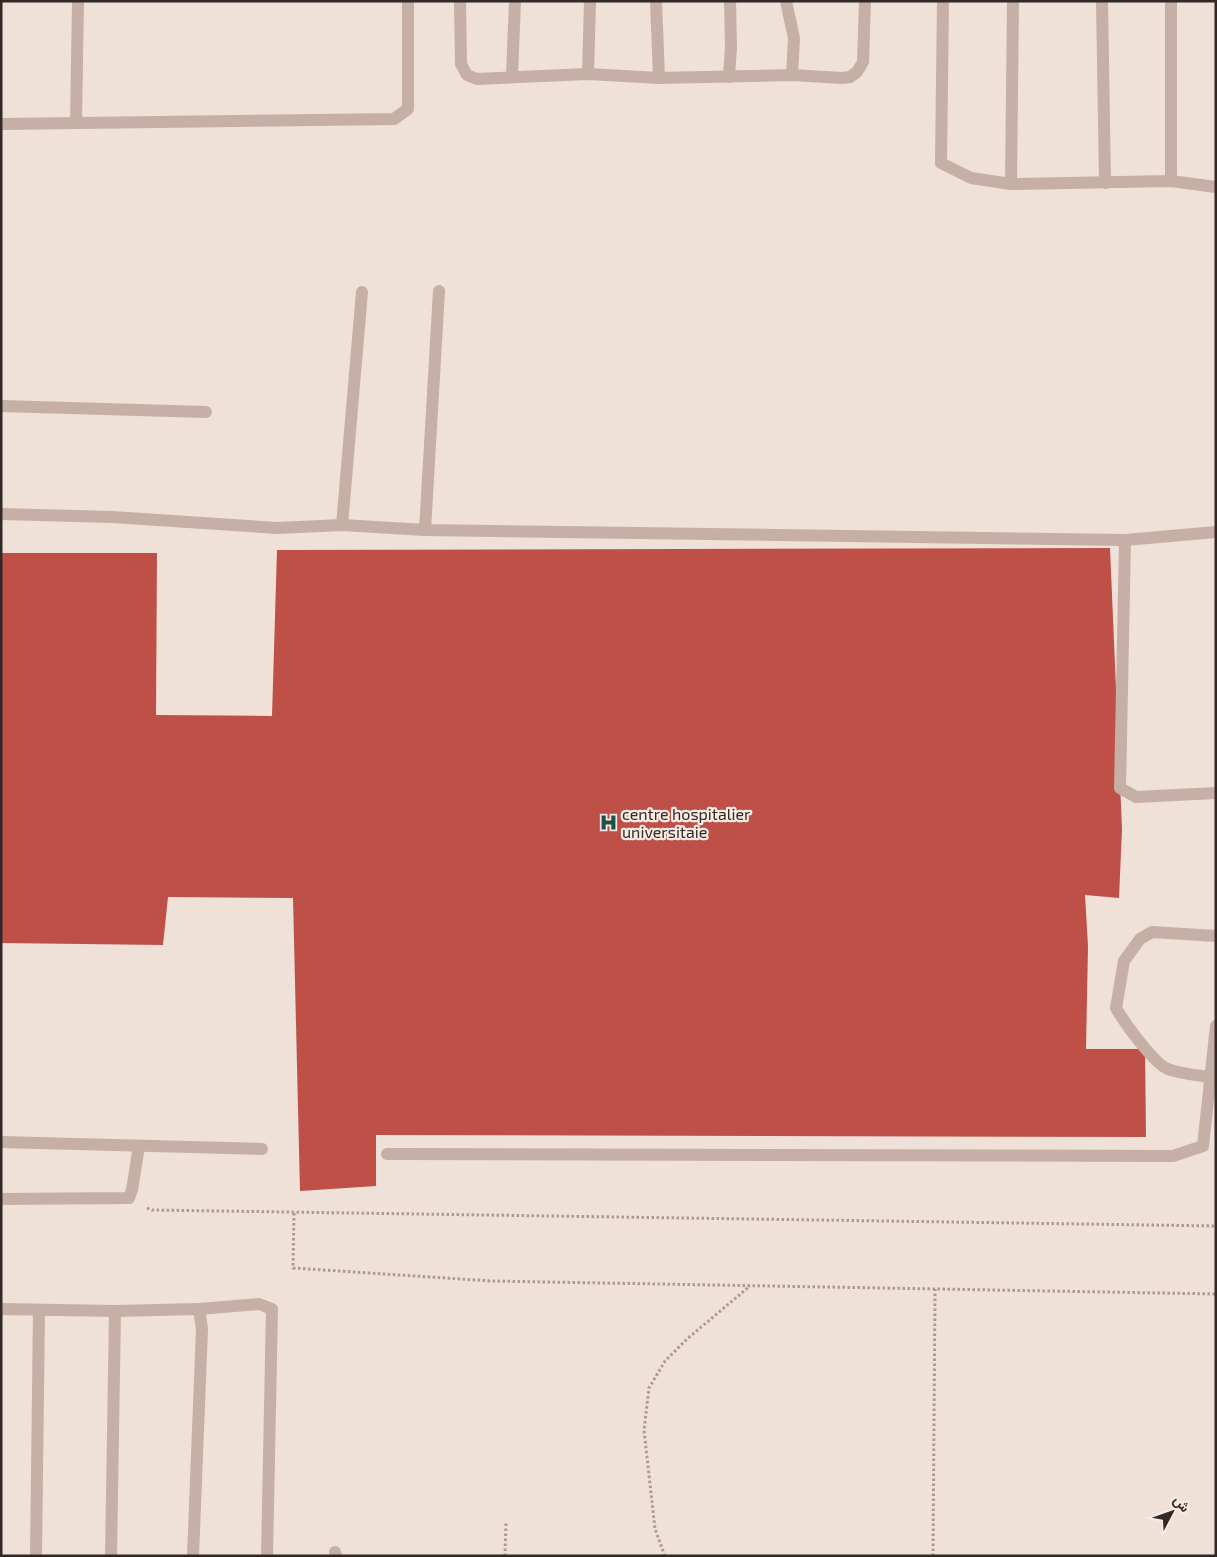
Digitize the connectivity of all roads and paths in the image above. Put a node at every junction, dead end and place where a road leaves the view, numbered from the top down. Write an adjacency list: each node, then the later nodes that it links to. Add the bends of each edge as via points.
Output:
1 (78, 1): 19 (lane)
2 (408, 1): 19 (lane, via 408,109 394,120)
3 (460, 1): 16 (lane, via 461,64 467,74 477,79)
4 (515, 1): 16 (lane)
5 (590, 1): 14 (lane)
6 (656, 1): 18 (lane)
7 (730, 1): 17 (lane)
8 (786, 1): 15 (lane, via 794,38)
9 (865, 1): 15 (lane, via 863,62 857,72 842,78)
10 (943, 1): 23 (lane, via 941,163 971,178)
11 (1013, 1): 23 (lane)
12 (1102, 1): 22 (lane)
13 (1171, 1): 21 (lane)
14 (588, 74): 16 (lane); 18 (lane)
15 (792, 75): 17 (lane)
16 (512, 76)
17 (729, 77): 18 (lane)
18 (659, 78)
19 (76, 123): 20 (lane)
20 (1, 124)
21 (1171, 181): 22 (lane); 24 (lane)
22 (1105, 183): 23 (lane)
23 (1011, 184)
24 (1216, 187)
25 (439, 291): 31 (lane)
26 (362, 292): 30 (lane)
27 (1, 406): 28 (lane)
28 (206, 412)
29 (1, 514): 30 (lane, via 112,517 277,528)
30 (342, 525): 31 (lane)
31 (425, 530): 33 (lane)
32 (1216, 532): 33 (lane)
33 (1125, 540): 34 (lane, via 1120,788 1136,797)
34 (1216, 794)
35 (1216, 936): 37 (lane, via 1152,932 1140,939 1124,961 1116,1008 1127,1027 1167,1069)
36 (1216, 1026): 37 (lane)
37 (1210, 1077): 41 (lane, via 1203,1146 1173,1156)
38 (1, 1142): 39 (lane)
39 (139, 1146): 40 (lane); 42 (lane)
40 (262, 1149)
41 (387, 1154)
42 (129, 1198): 43 (lane); 44 (path, via 152,1210)
43 (1, 1199)
44 (294, 1213): 45 (path); 46 (path, via 293,1268 491,1281)
45 (1216, 1226)
46 (751, 1286): 47 (path); 59 (path, via 687,1339 665,1361 649,1388 644,1430 656,1529)
47 (935, 1289): 48 (path); 60 (path)
48 (1216, 1294)
49 (1, 1309): 51 (lane)
50 (199, 1309): 52 (lane); 56 (lane, via 202,1329); 57 (lane, via 259,1304 272,1309)
51 (38, 1310): 52 (lane); 54 (lane)
52 (115, 1311): 55 (lane)
53 (506, 1523): 58 (path)
54 (36, 1556)
55 (111, 1556)
56 (193, 1556)
57 (267, 1556)
58 (505, 1556)
59 (665, 1556)
60 (933, 1556)

